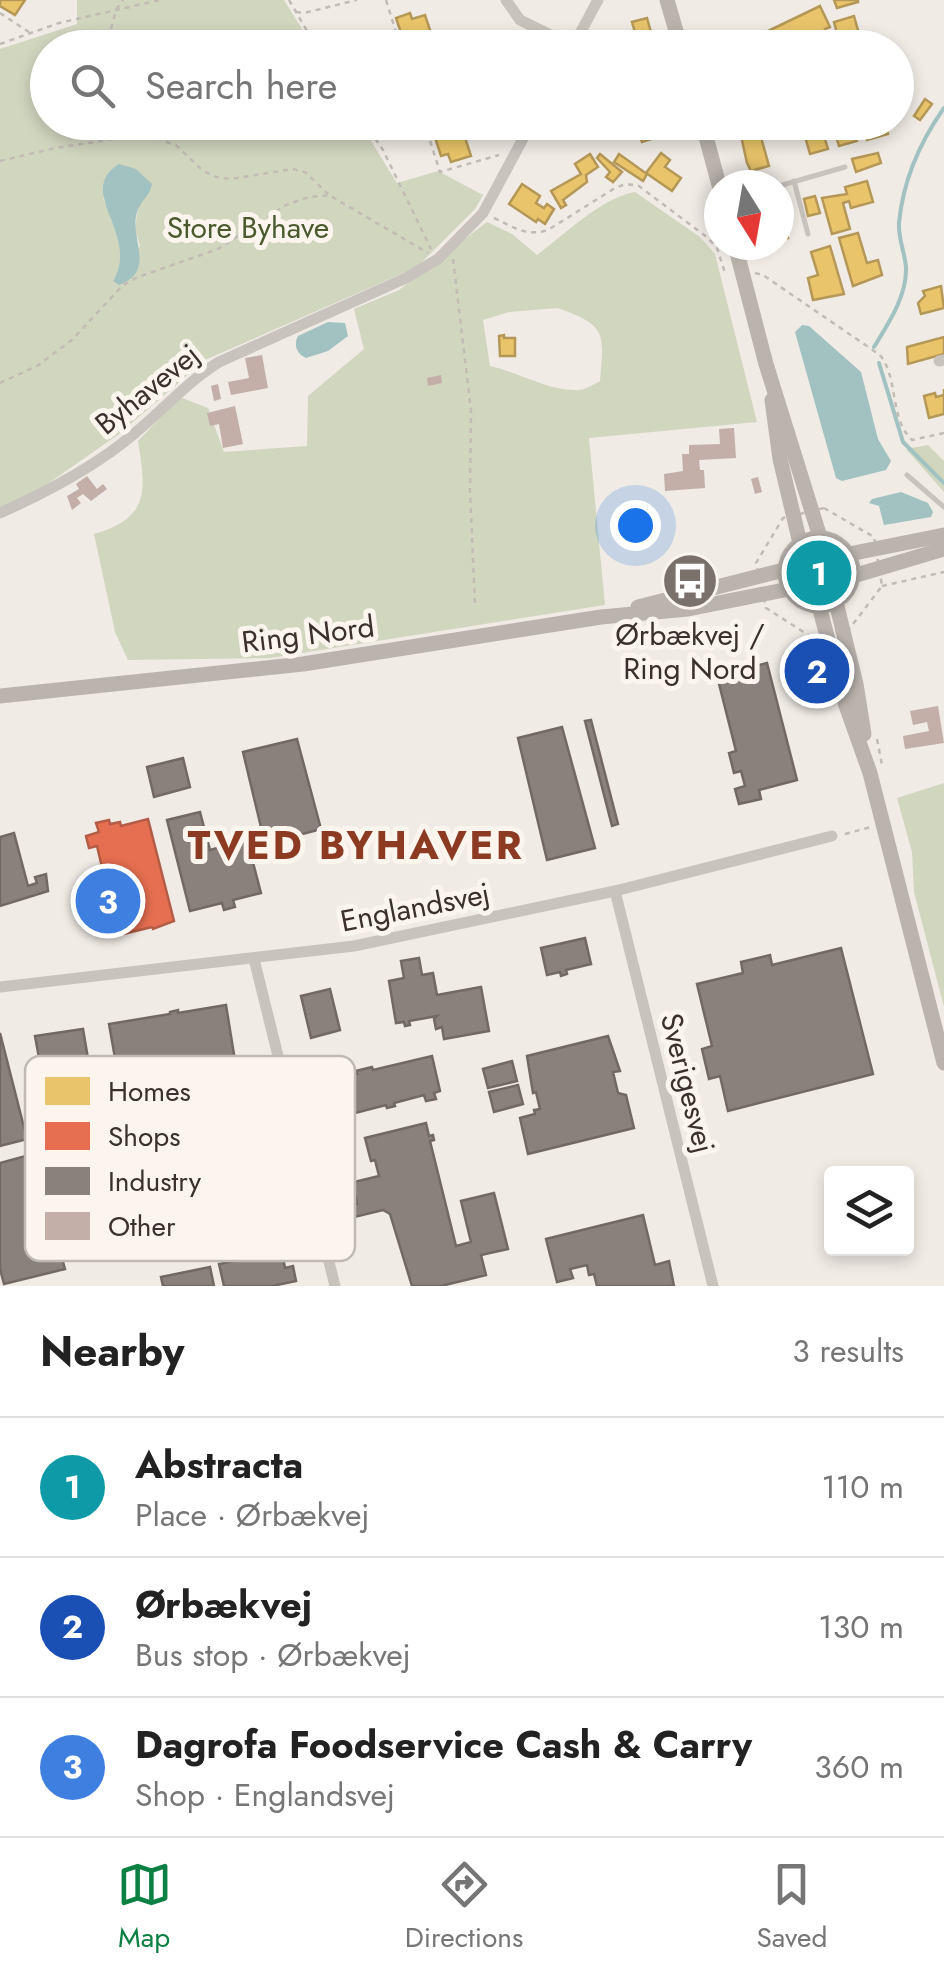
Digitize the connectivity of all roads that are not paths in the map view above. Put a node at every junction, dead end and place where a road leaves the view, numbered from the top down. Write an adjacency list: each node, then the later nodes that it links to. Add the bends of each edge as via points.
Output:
1 (506, 0): 4 (street, via 520,20)
2 (598, 0): 5 (street)
3 (667, 0): 6 (main road)
4 (540, 30)
5 (582, 30)
6 (676, 30)
7 (522, 140): 17 (street, Byhavevej, via 483,213 438,259 219,362 119,446)
8 (707, 140): 10 (main road)
9 (844, 167): 11 (lane)
10 (716, 170)
11 (794, 182): 12 (lane)
12 (808, 234)
13 (738, 260): 14 (main road)
14 (766, 364): 19 (main road); 20 (main road)
15 (907, 475): 16 (lane)
16 (944, 507)
17 (0, 513)
18 (944, 535): 22 (main road)
19 (820, 538): 20 (main road); 22 (main road)
20 (800, 543): 23 (main road)
21 (944, 549): 24 (main road)
22 (849, 554): 24 (main road)
23 (784, 570): 25 (main road); 28 (main road, Ring Nord)
24 (854, 576): 26 (main road)
25 (789, 589): 27 (main road); 28 (main road, Ring Nord)
26 (836, 602): 27 (main road); 30 (main road)
27 (819, 606): 30 (main road)
28 (601, 617): 29 (main road, Ring Nord, via 303,664)
29 (0, 695)
30 (870, 773): 36 (main road)
31 (832, 836): 32 (street, Englandsvej)
32 (615, 892): 33 (street, Englandsvej, via 354,946); 39 (street, Sverigesvej)
33 (254, 959): 34 (street, Englandsvej); 35 (street)
34 (0, 987)
35 (278, 1056)
36 (944, 1063)
37 (329, 1261): 38 (street)
38 (335, 1286)
39 (713, 1286)

